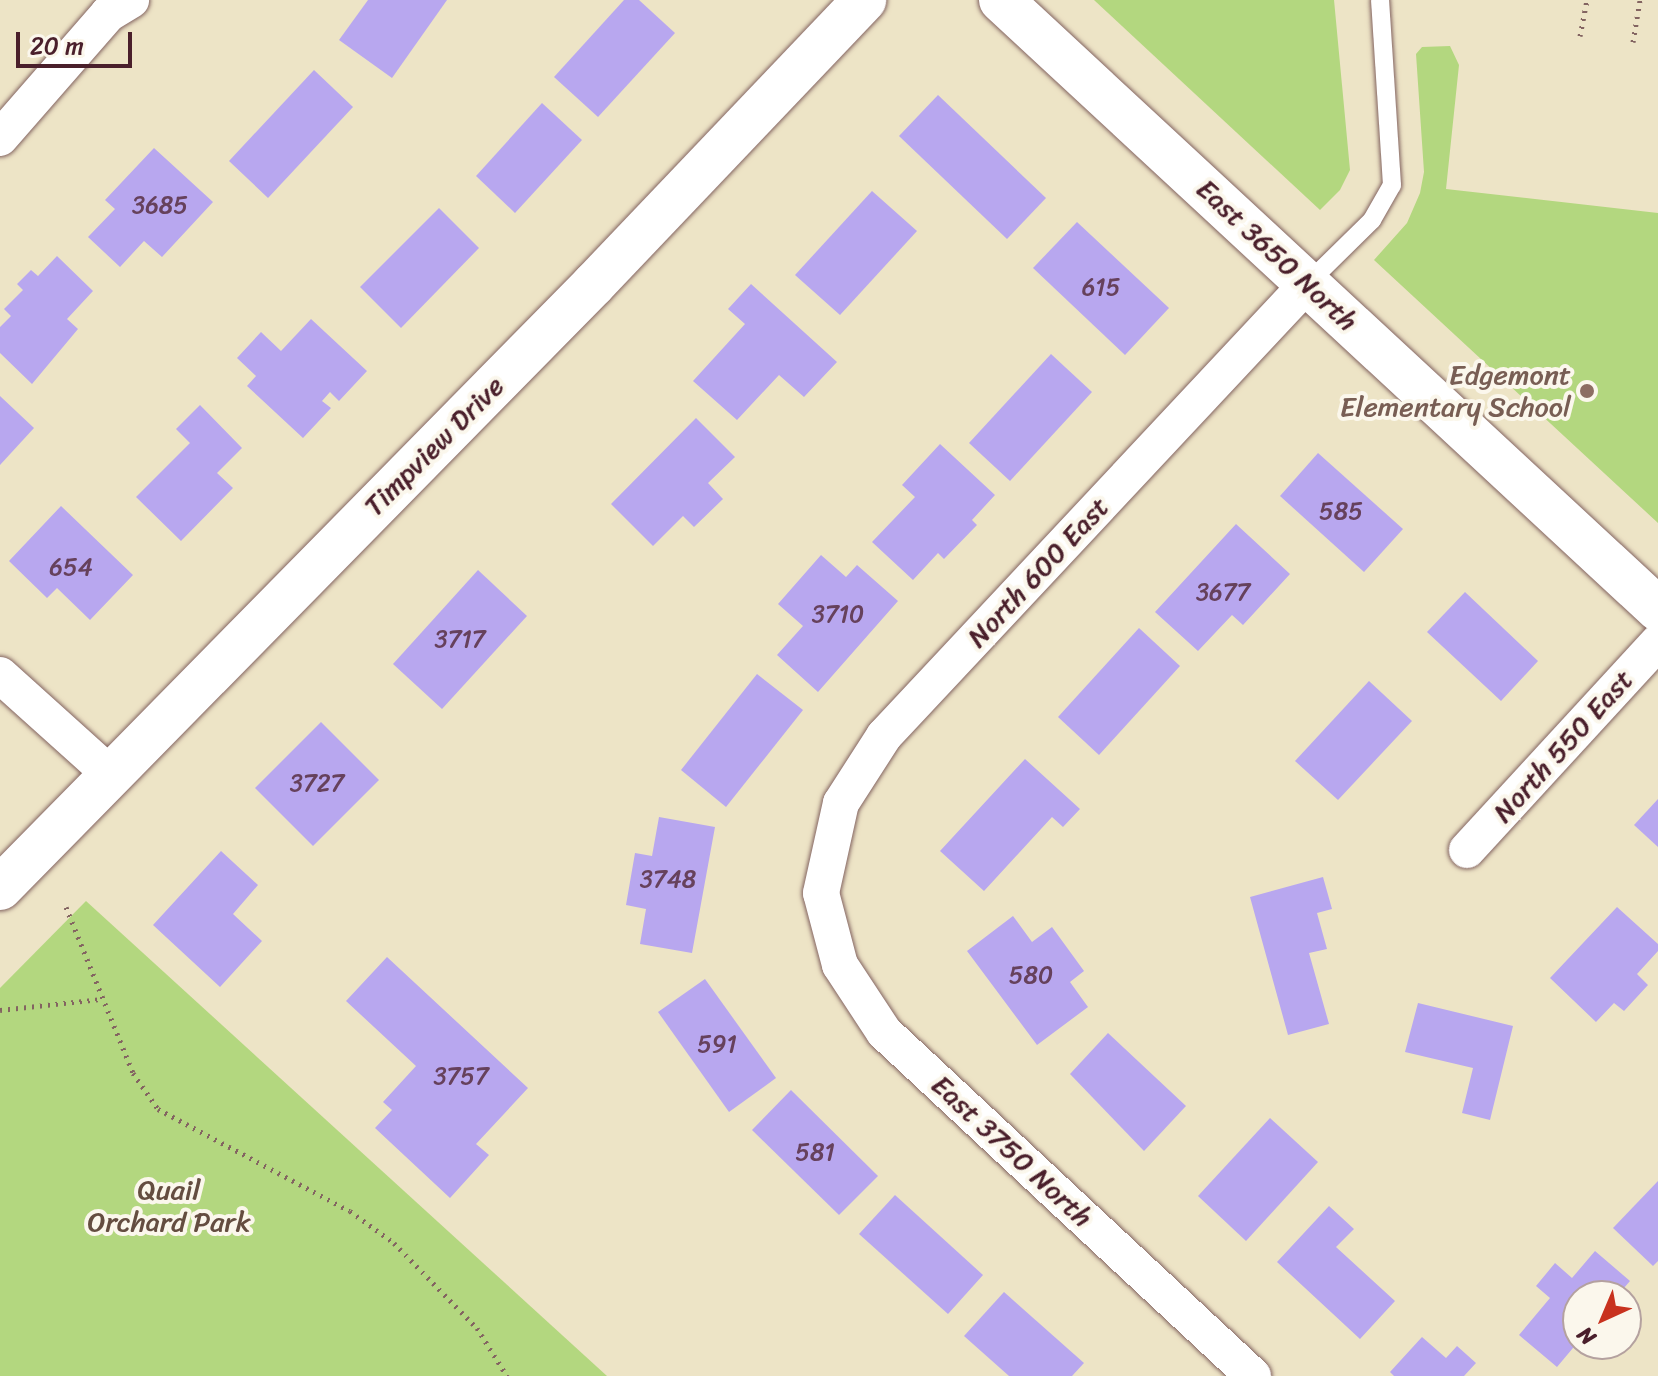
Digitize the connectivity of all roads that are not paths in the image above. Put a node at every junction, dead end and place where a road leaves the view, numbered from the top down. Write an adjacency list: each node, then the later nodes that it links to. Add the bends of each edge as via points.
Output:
1 (131, 0): 5 (street, via 108,14)
2 (864, 0): 10 (street, Timpview Drive, via 594,284)
3 (1001, 0): 6 (street, East 3650 North)
4 (1380, 0): 6 (lane, via 1392,185 1372,220)
5 (0, 138)
6 (1308, 283): 7 (street, East 3650 North); 13 (street, North 600 East, via 884,736 841,803)
7 (1658, 609)
8 (1658, 642): 11 (street, North 550 East)
9 (0, 675): 10 (street)
10 (109, 773): 12 (street, Timpview Drive)
11 (1467, 850)
12 (0, 888)
13 (821, 893): 14 (street, East 3750 North, via 840,965 884,1032)
14 (1253, 1376)

